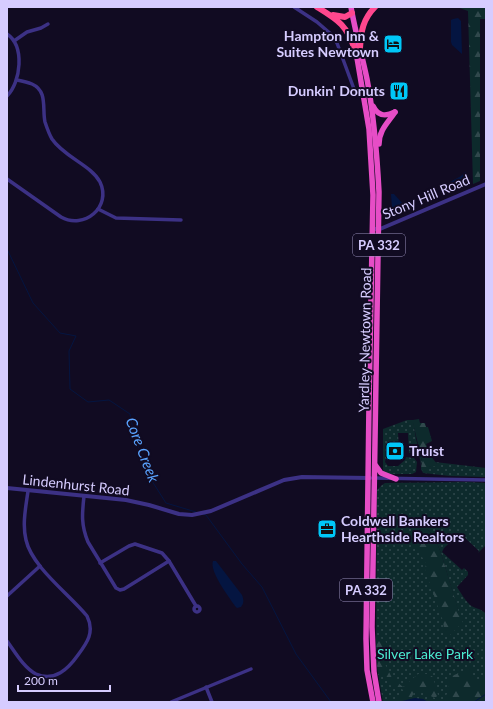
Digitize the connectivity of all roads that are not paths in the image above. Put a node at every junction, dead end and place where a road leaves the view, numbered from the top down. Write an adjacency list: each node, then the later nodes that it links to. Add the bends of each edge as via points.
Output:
1 (294, 7): 11 (street, via 332,35)
2 (317, 7): 5 (highway)
3 (375, 7): 9 (highway, via 364,22)
4 (351, 10): 5 (highway, via 348,16); 9 (highway, Yardley-Newtown Road / PA 332)
5 (328, 14): 9 (highway, via 346,29)
6 (48, 24): 8 (street, via 27,32)
7 (7, 34): 8 (street)
8 (14, 41): 10 (street, via 17,45)
9 (358, 49): 13 (highway, Yardley-Newtown Road / PA 332); 19 (highway, Yardley-Newtown Road / PA 332, via 369,129)
10 (17, 80): 12 (street); 17 (street, via 33,85 39,90 43,97 46,124 53,139 61,149 99,180 103,193)
11 (354, 89)
12 (7, 96)
13 (370, 101): 14 (highway, Yardley-Newtown Road / PA 332); 14 (highway, via 377,112 383,115 395,112 380,134 378,142)
14 (379, 178): 19 (highway, Yardley-Newtown Road / PA 332)
15 (7, 179): 17 (street, via 68,220 83,220 92,216)
16 (486, 184): 19 (street, Stony Hill Road)
17 (98, 209): 18 (street, via 116,218)
18 (181, 220)
19 (376, 229): 20 (highway, Yardley-Newtown Road / PA 332); 21 (highway, Yardley-Newtown Road / PA 332)
20 (375, 463): 21 (highway, Yardley-Newtown Road / PA 332); 22 (highway, via 378,471)
21 (371, 478): 22 (street); 26 (street, Lindenhurst Road, via 302,477 284,480 237,501 197,514 178,514 138,502); 37 (highway, PA 332, via 366,649); 38 (highway, PA 332, via 372,643)
22 (396, 478): 23 (street)
23 (486, 480)
24 (7, 488): 25 (street, Lindenhurst Road)
25 (28, 491): 26 (street, Lindenhurst Road); 29 (street, via 26,539 30,552)
26 (84, 496): 28 (street, via 82,526)
27 (169, 561): 28 (street, via 162,553 135,544); 28 (street, via 120,590 116,588); 31 (street)
28 (100, 563)
29 (40, 566): 30 (street); 32 (street, via 87,616 91,629 88,642 65,670 47,676 31,670)
30 (7, 596)
31 (196, 606)
32 (7, 642)
33 (251, 668): 34 (street)
34 (206, 687): 35 (street); 36 (street)
35 (171, 702)
36 (212, 702)
37 (373, 702)
38 (379, 702)

